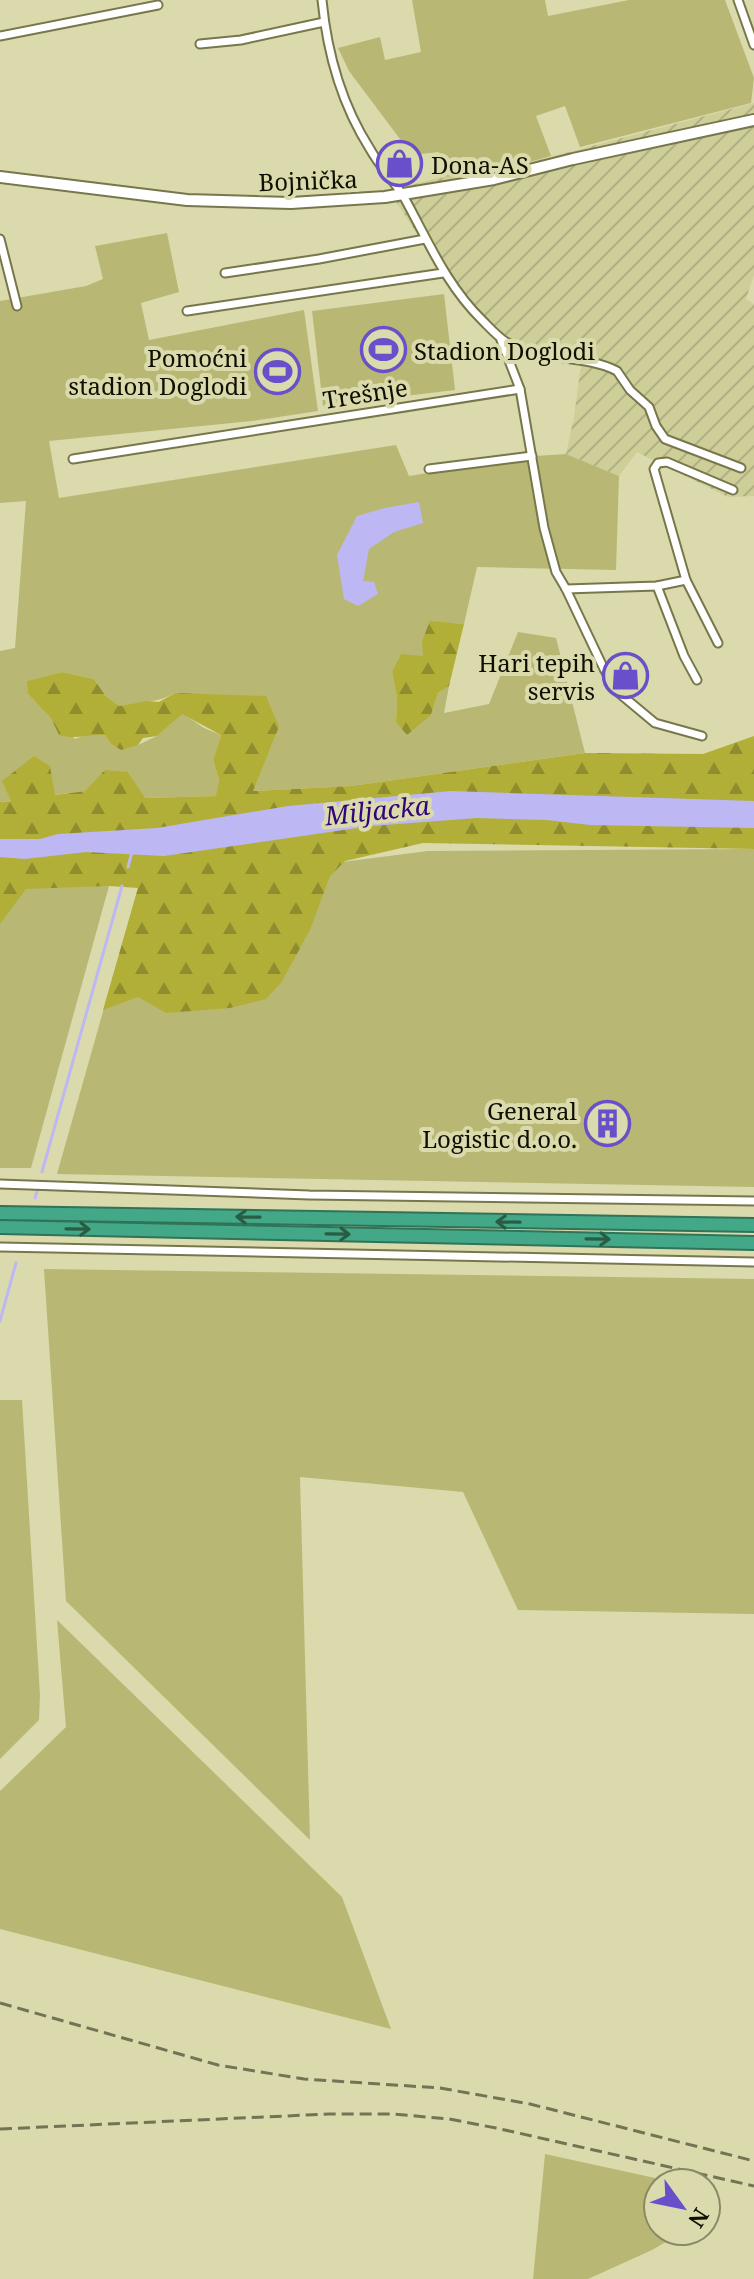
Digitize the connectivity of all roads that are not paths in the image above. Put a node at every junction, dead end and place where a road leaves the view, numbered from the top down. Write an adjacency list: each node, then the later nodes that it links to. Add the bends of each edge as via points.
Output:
1 (322, 0): 4 (street)
2 (738, 0): 7 (street)
3 (158, 5): 5 (street)
4 (324, 22): 6 (street); 10 (street, via 337,80 354,119)
5 (0, 36)
6 (200, 44)
7 (754, 45)
8 (754, 120): 10 (main road, Bojnička)
9 (0, 177): 10 (main road, Bojnička, via 187,200 291,203)
10 (403, 195): 12 (street)
11 (0, 239): 13 (street)
12 (425, 239): 14 (street); 15 (street)
13 (1, 251): 16 (street)
14 (225, 273)
15 (443, 273): 17 (street); 18 (street)
16 (17, 306)
17 (187, 311)
18 (500, 338): 19 (street); 22 (street, via 543,356 617,371 649,407 665,439)
19 (520, 389): 20 (street); 21 (street, Trešnje)
20 (532, 456): 23 (street); 27 (street, via 544,528)
21 (73, 459)
22 (741, 468)
23 (429, 469)
24 (733, 490): 25 (street, via 667,462 655,466)
25 (686, 580): 26 (street); 28 (street)
26 (657, 586): 27 (street); 29 (street)
27 (566, 589): 30 (street, via 619,693 655,723)
28 (718, 643)
29 (697, 680)
30 (702, 736)
31 (0, 1184): 32 (street, via 309,1195)
32 (754, 1201)
33 (0, 1213): 34 (highway, one-way to 33)
34 (754, 1225)
35 (0, 1227): 36 (highway, one-way to 36)
36 (754, 1243)
37 (0, 1247): 38 (street)
38 (754, 1262)

